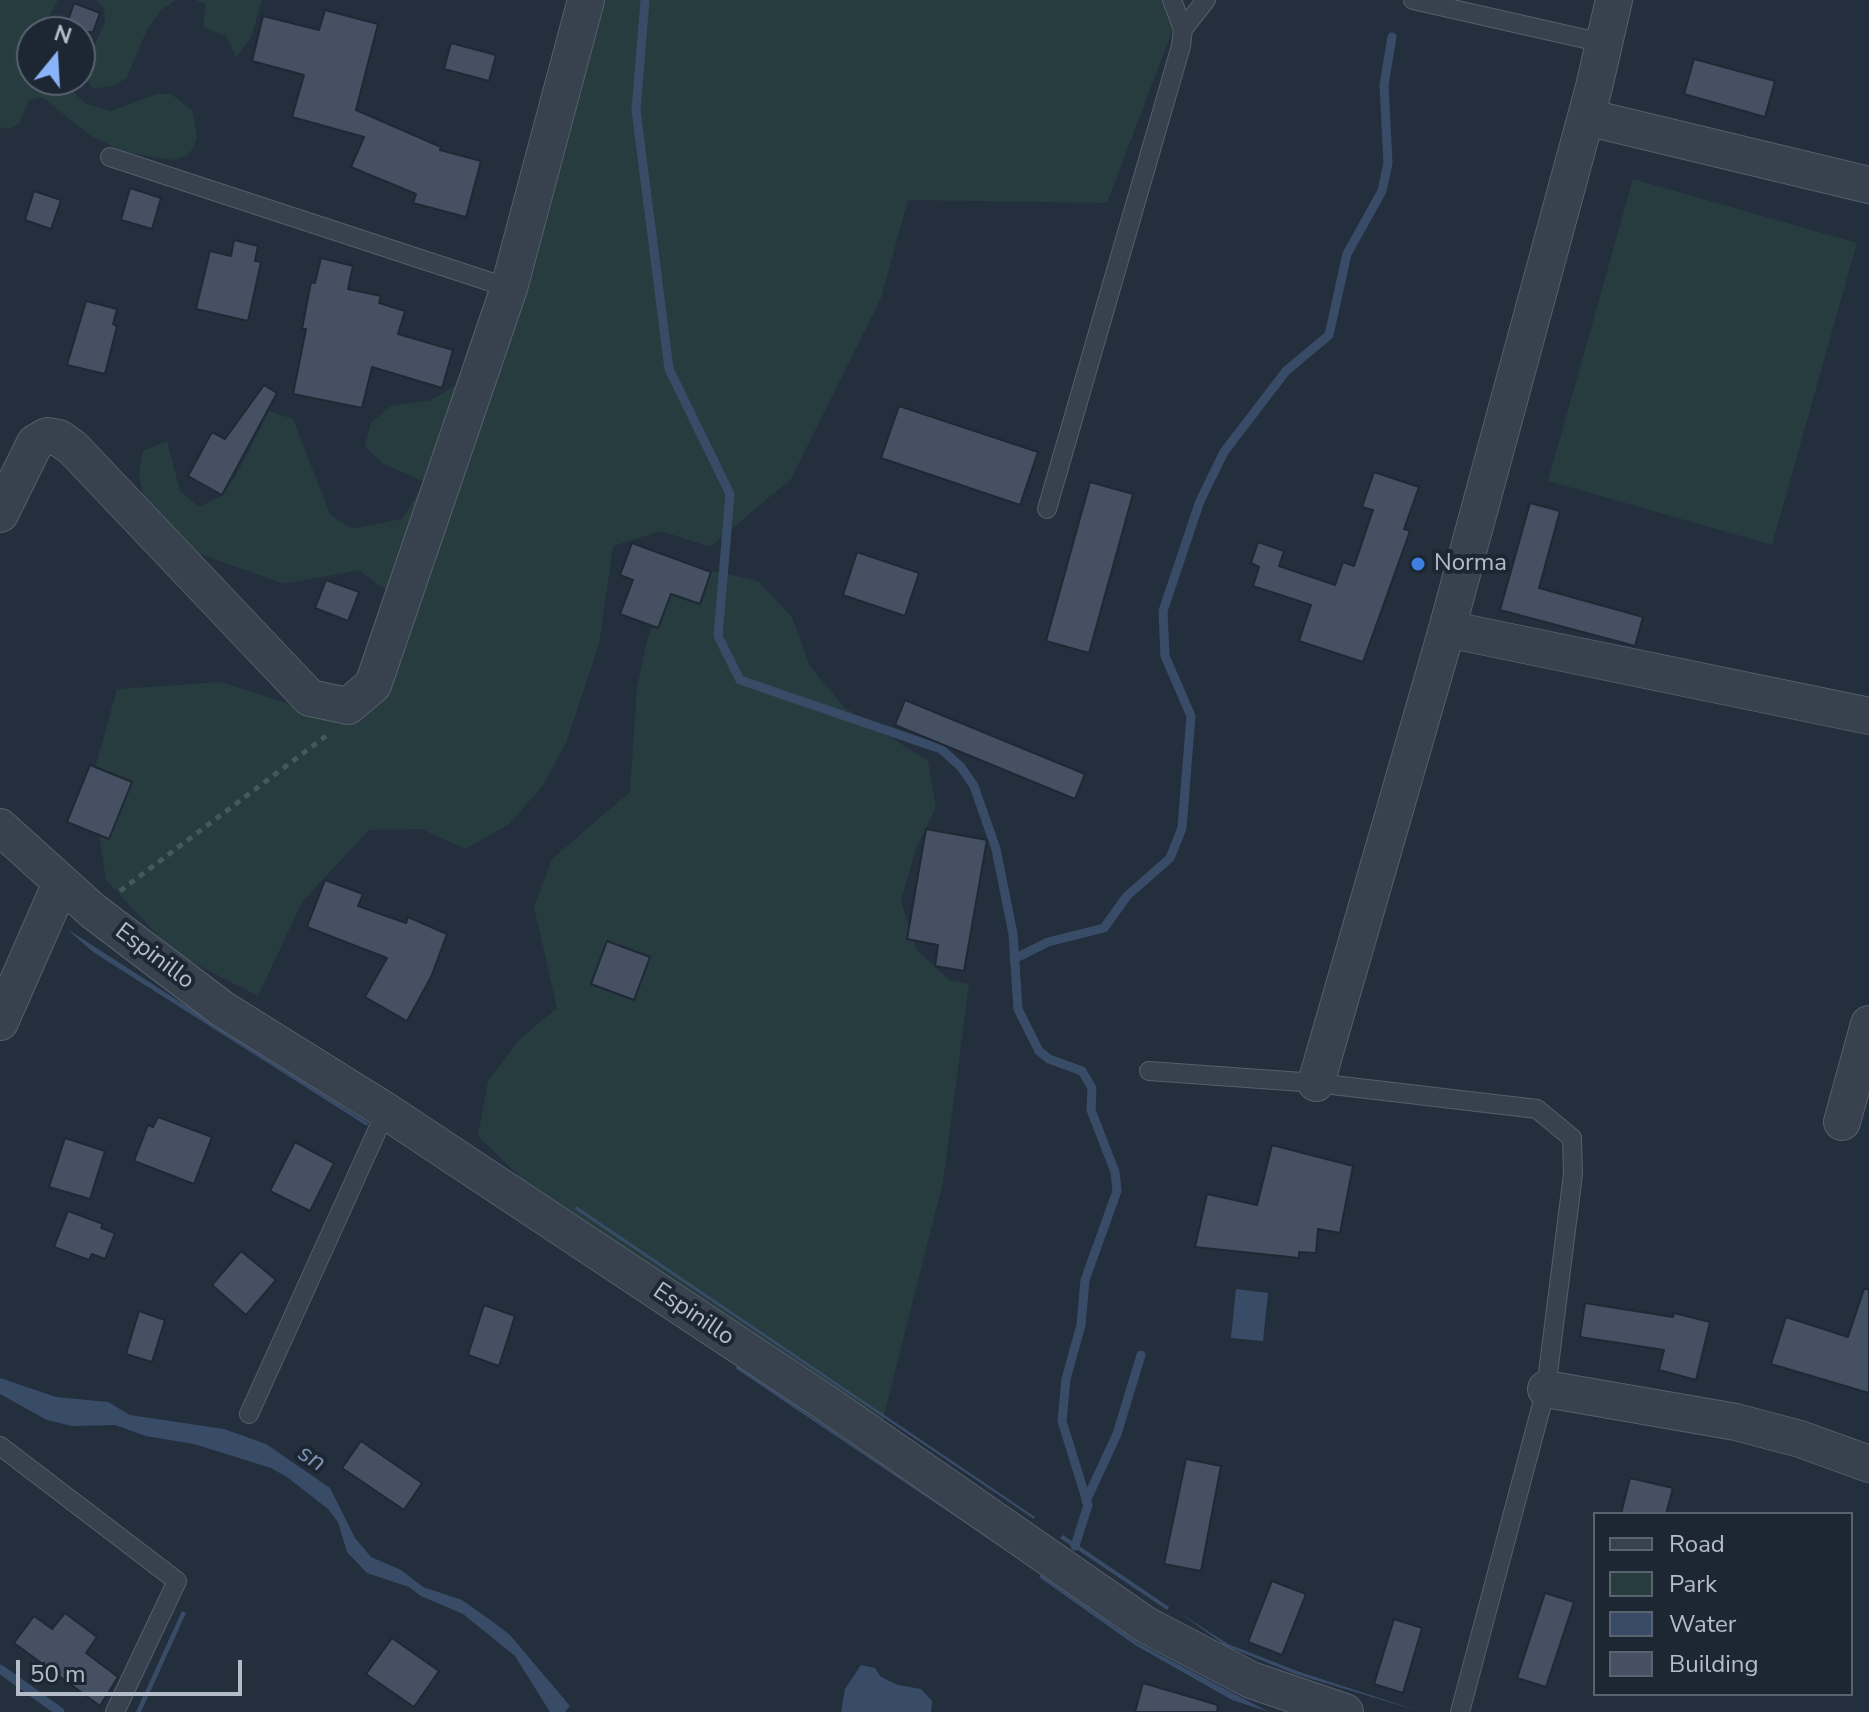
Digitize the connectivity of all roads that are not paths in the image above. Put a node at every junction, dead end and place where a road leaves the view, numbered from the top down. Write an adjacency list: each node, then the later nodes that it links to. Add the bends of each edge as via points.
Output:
1 (586, 0): 11 (street)
2 (1172, 0): 6 (lane)
3 (1206, 0): 6 (lane)
4 (1413, 0): 7 (lane)
5 (1614, 0): 7 (street)
6 (1183, 29): 12 (lane)
7 (1603, 43): 8 (street)
8 (1586, 117): 10 (street); 14 (street)
9 (110, 157): 11 (lane)
10 (1869, 185)
11 (509, 288): 13 (street, via 373,685 348,706 310,698 59,438 47,436 35,443)
12 (1047, 509)
13 (0, 514)
14 (1447, 629): 15 (street); 21 (street)
15 (1869, 716)
16 (0, 827): 17 (street, Espinillo)
17 (61, 883): 18 (street); 22 (street, Espinillo, via 221,1008)
18 (0, 1022)
19 (1869, 1024): 23 (street)
20 (1149, 1071): 21 (lane)
21 (1316, 1083): 24 (lane, via 1537,1109 1572,1138 1573,1174)
22 (386, 1111): 25 (lane); 29 (street, Espinillo, via 826,1403 1146,1625 1251,1680)
23 (1842, 1122)
24 (1546, 1389): 27 (street, via 1736,1422); 30 (lane)
25 (249, 1414)
26 (0, 1446): 28 (lane, via 177,1581)
27 (1869, 1464)
28 (115, 1712)
29 (1345, 1712)
30 (1460, 1712)

